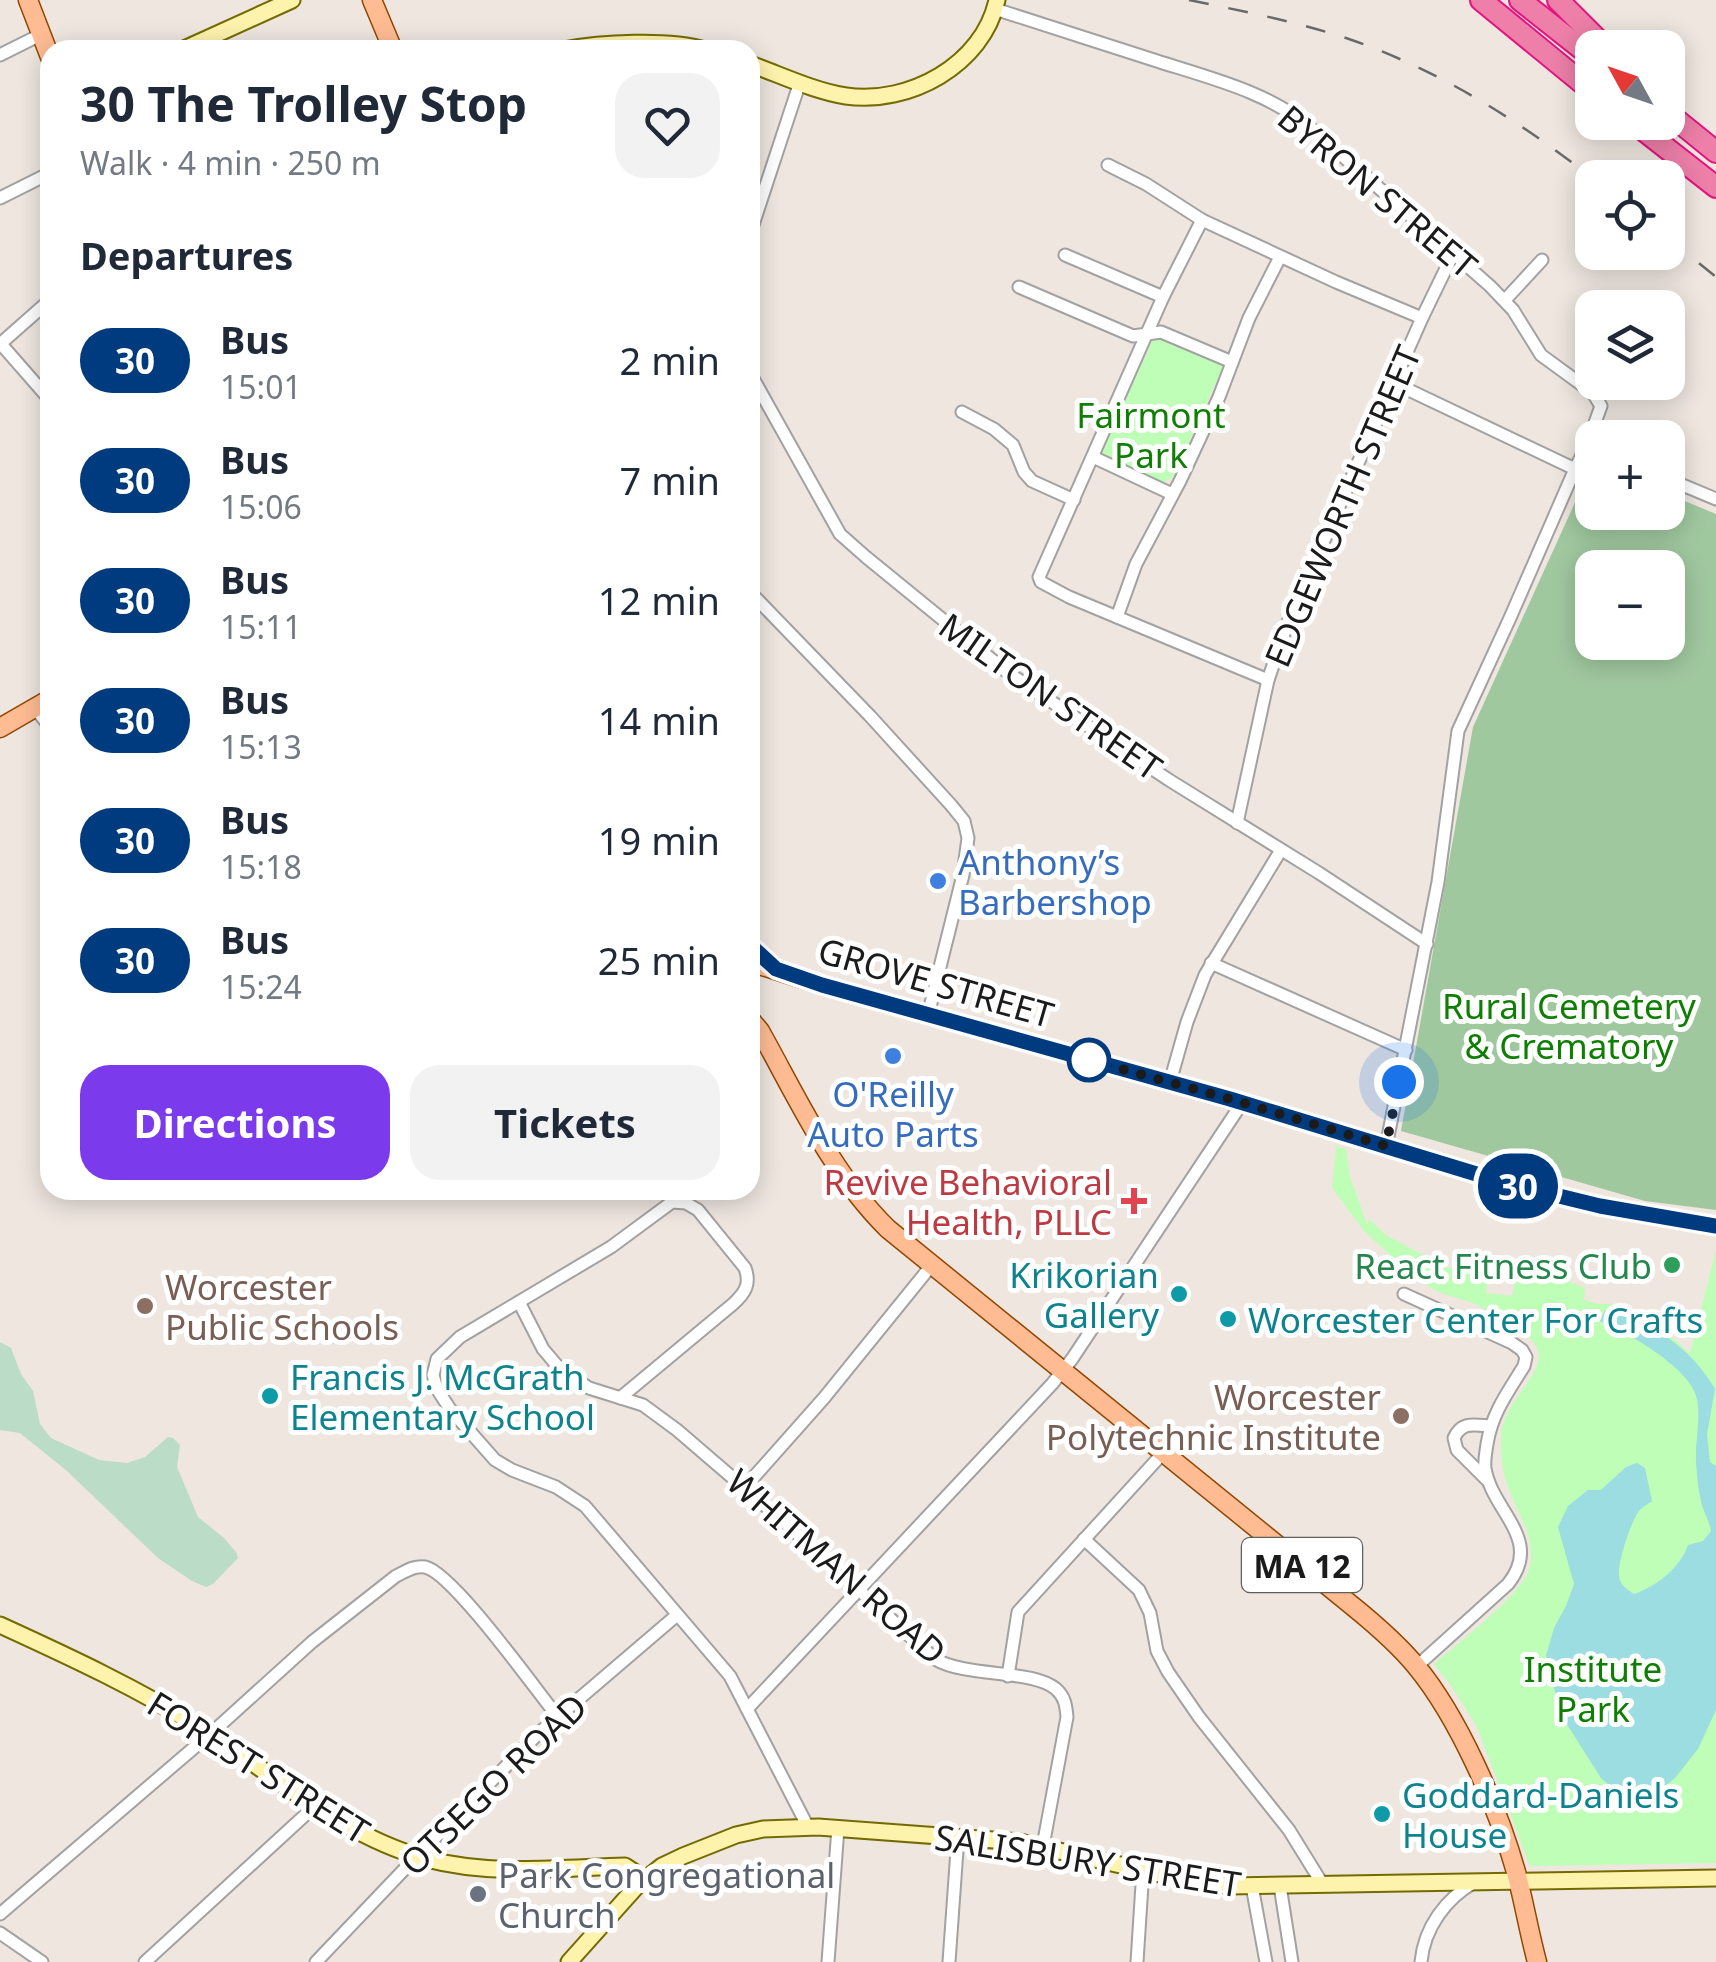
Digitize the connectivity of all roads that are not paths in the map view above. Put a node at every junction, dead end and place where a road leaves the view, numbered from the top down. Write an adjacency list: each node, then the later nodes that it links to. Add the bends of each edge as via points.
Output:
1 (28, 0): 9 (main road)
2 (292, 0): 11 (main road)
3 (372, 0): 12 (main road)
4 (1520, 0): 13 (highway)
5 (1558, 0): 8 (highway)
6 (1482, 2): 16 (highway)
7 (996, 4): 17 (main road, via 963,58 909,90 858,98); 27 (street, BYRON STREET, via 1284,107)
8 (1588, 30)
9 (42, 34): 10 (main road); 14 (street)
10 (44, 40)
11 (204, 40)
12 (389, 40)
13 (1575, 44)
14 (0, 55)
15 (760, 68): 17 (main road)
16 (1575, 77)
17 (800, 82): 25 (street)
18 (1685, 127): 20 (highway)
19 (1657, 140): 23 (highway)
20 (1716, 152)
21 (1108, 165): 26 (street)
22 (40, 179): 24 (street)
23 (1716, 187)
24 (0, 198)
25 (760, 204)
26 (1202, 220): 29 (street); 32 (street)
27 (1453, 254): 33 (street, BYRON STREET); 35 (street, EDGEWORTH STREET)
28 (1066, 255): 32 (street)
29 (1280, 257): 35 (street); 38 (street)
30 (1542, 260): 33 (street)
31 (1019, 287): 36 (street, via 1133,336)
32 (1163, 296): 36 (street)
33 (1504, 300): 43 (street, BYRON STREET, via 1541,356 1593,393 1600,404)
34 (40, 309): 37 (street)
35 (1422, 318): 39 (street, EDGEWORTH STREET)
36 (1146, 334): 38 (street, via 1161,332); 44 (street)
37 (0, 344): 40 (street)
38 (1232, 362): 47 (street)
39 (1394, 383): 45 (street); 52 (street, EDGEWORTH STREET)
40 (40, 389)
41 (760, 391): 55 (street, MILTON STREET, via 840,534 1006,672)
42 (962, 412): 49 (street, via 1014,445 1032,481)
43 (1596, 420)
44 (1093, 458): 47 (street); 49 (street)
45 (1575, 469): 57 (street, via 1458,731)
46 (1685, 486): 48 (street)
47 (1172, 494): 51 (street)
48 (1716, 498)
49 (1074, 500): 51 (street, via 1039,577)
50 (760, 602): 62 (street, via 964,821 960,891)
51 (1117, 617): 52 (street)
52 (1268, 680): 55 (street, EDGEWORTH STREET)
53 (40, 705): 54 (main road)
54 (0, 728)
55 (1238, 823): 56 (street, MILTON STREET)
56 (1282, 850): 57 (street, MILTON STREET); 59 (street)
57 (1426, 944): 64 (street)
58 (760, 954): 61 (main road, GROVE STREET)
59 (1210, 963): 64 (street); 65 (street)
60 (760, 965): 61 (main road, GROVE STREET)
61 (776, 969): 62 (main road, GROVE STREET)
62 (928, 1015): 65 (main road, GROVE STREET)
63 (760, 1035): 69 (main road, MA 12, via 850,1186)
64 (1406, 1050): 67 (street)
65 (1170, 1082): 66 (main road, GROVE STREET)
66 (1242, 1102): 67 (main road, GROVE STREET); 72 (street)
67 (1386, 1146): 68 (main road, GROVE STREET, via 1506,1183)
68 (1716, 1226)
69 (931, 1266): 72 (main road, MA 12); 77 (street)
70 (1404, 1294): 74 (street, via 1524,1352 1524,1366)
71 (520, 1302): 73 (street, WHITMAN ROAD, via 560,1369); 73 (street, via 666,1205 680,1201 698,1210 744,1268 746,1290); 80 (street, via 447,1348 434,1366 435,1386 498,1463 585,1506)
72 (1062, 1372): 75 (main road, MA 12); 79 (street)
73 (620, 1398): 77 (street, WHITMAN ROAD, via 652,1410)
74 (1490, 1426): 76 (street); 76 (street, via 1466,1425 1454,1438)
75 (1163, 1453): 78 (street); 82 (main road, MA 12, via 1369,1619)
76 (1490, 1482): 82 (street, via 1520,1541 1520,1567)
77 (745, 1487): 79 (street, WHITMAN ROAD)
78 (1084, 1539): 83 (street, via 1018,1612); 98 (street, via 1138,1590 1162,1663)
79 (858, 1590): 83 (street, WHITMAN ROAD, via 942,1663); 84 (street)
80 (677, 1615): 84 (street, via 730,1676); 85 (street, OTSEGO ROAD)
81 (0, 1626): 86 (main road, FOREST STREET, via 118,1681)
82 (1416, 1666): 96 (main road, MA 12, via 1468,1751)
83 (1008, 1676): 91 (street, WHITMAN ROAD, via 1047,1683 1066,1703)
84 (747, 1709): 88 (street)
85 (558, 1716): 86 (street, via 476,1611 436,1572 419,1566 396,1576 312,1642); 92 (street, OTSEGO ROAD)
86 (210, 1734): 87 (main road, FOREST STREET); 101 (street)
87 (315, 1806): 92 (main road, FOREST STREET); 104 (street)
88 (808, 1827): 89 (main road, SALISBURY STREET); 95 (main road, SALISBURY STREET, via 736,1836 671,1861)
89 (838, 1828): 90 (main road, SALISBURY STREET); 107 (street)
90 (958, 1836): 91 (main road, SALISBURY STREET); 108 (street)
91 (1043, 1846): 93 (main road, SALISBURY STREET)
92 (416, 1856): 95 (main road, FOREST STREET, via 483,1868 625,1866); 105 (street, OTSEGO ROAD)
93 (1143, 1869): 99 (main road, SALISBURY STREET, via 1218,1886); 109 (street)
94 (1716, 1878): 96 (main road, SALISBURY STREET)
95 (645, 1879): 106 (main road, SALISBURY STREET)
96 (1518, 1881): 97 (main road, SALISBURY STREET); 113 (main road, MA 12)
97 (1476, 1882): 98 (main road, SALISBURY STREET); 112 (street, via 1439,1914)
98 (1323, 1885): 100 (main road, SALISBURY STREET)
99 (1252, 1886): 100 (main road, SALISBURY STREET); 110 (street)
100 (1280, 1886): 111 (street)
101 (0, 1914)
102 (0, 1932): 103 (street)
103 (42, 1962)
104 (144, 1962)
105 (316, 1962)
106 (569, 1962)
107 (828, 1962)
108 (949, 1962)
109 (1136, 1962)
110 (1266, 1962)
111 (1292, 1962)
112 (1420, 1962)
113 (1537, 1962)

